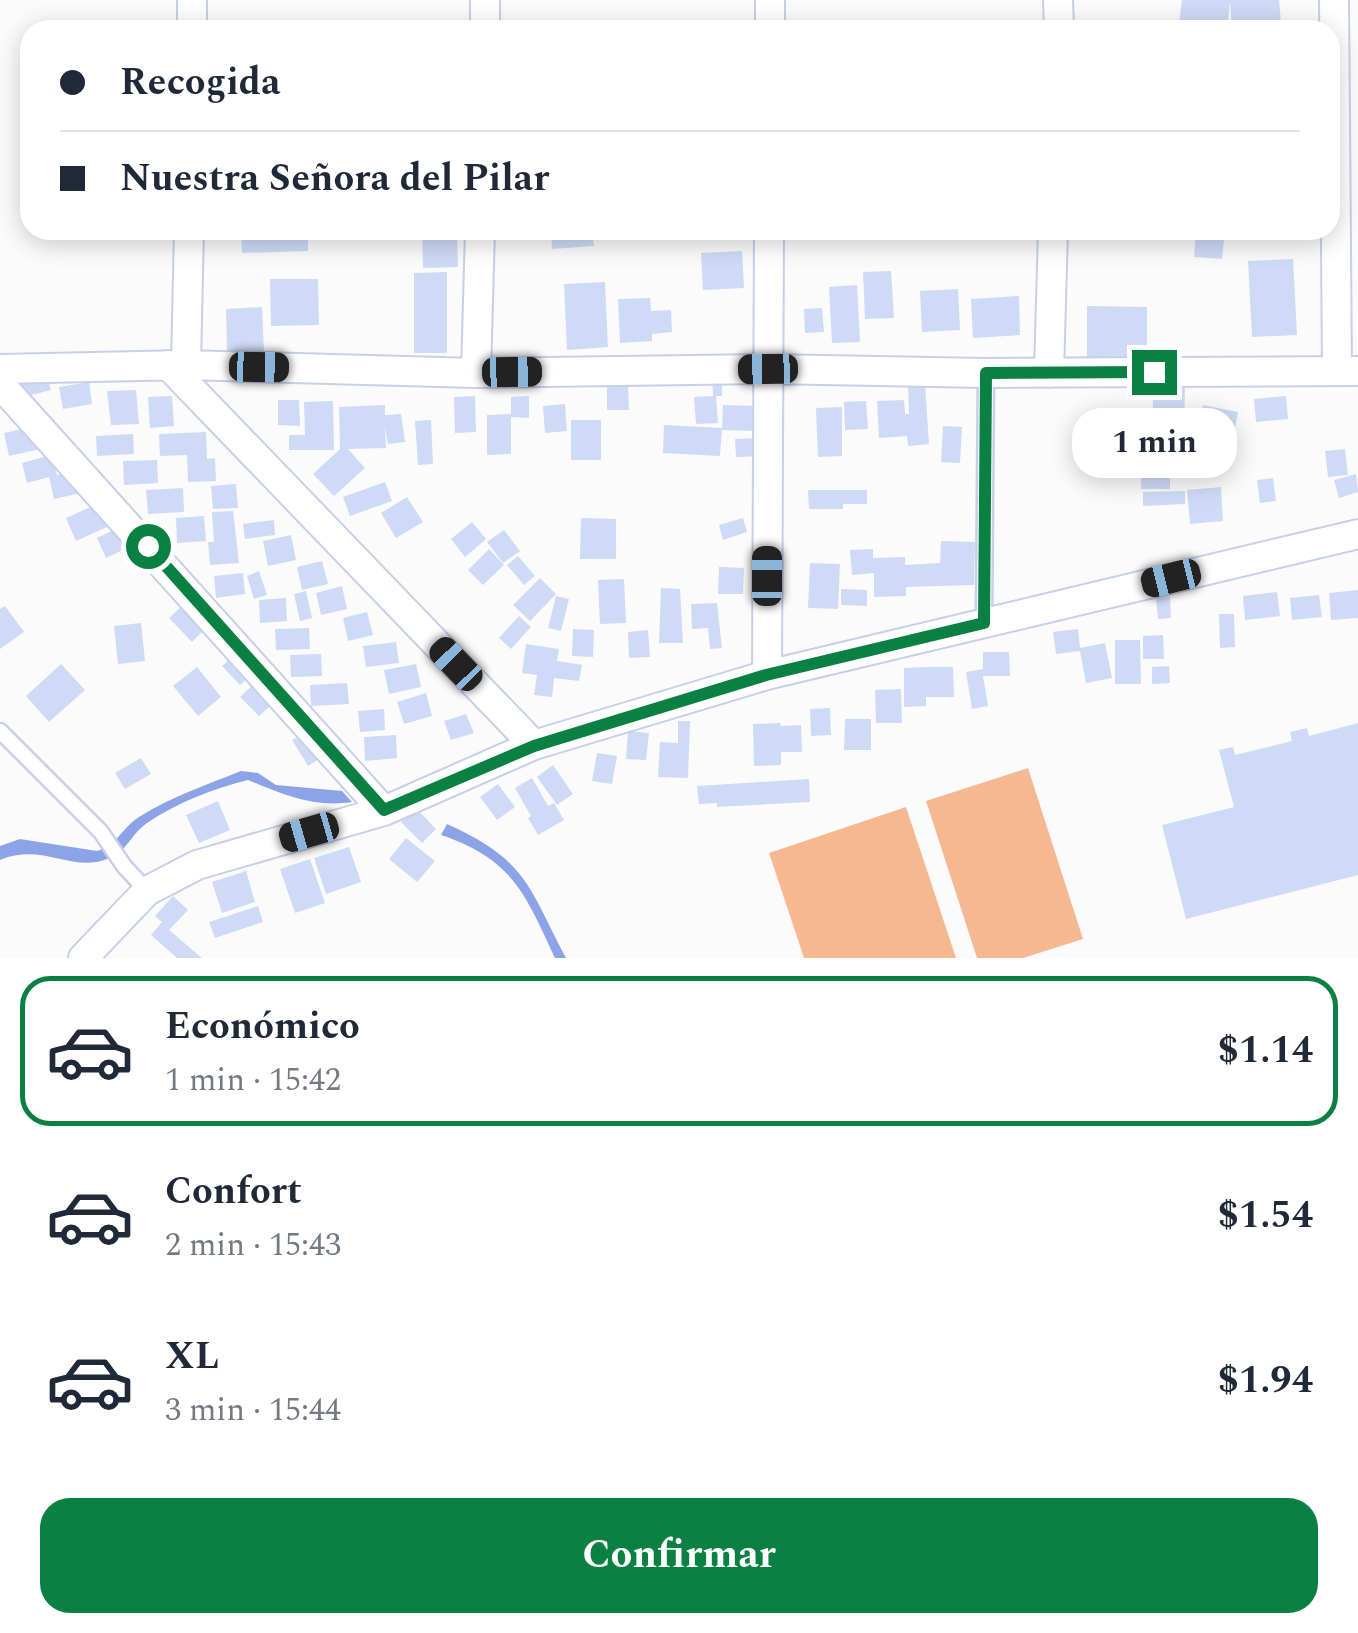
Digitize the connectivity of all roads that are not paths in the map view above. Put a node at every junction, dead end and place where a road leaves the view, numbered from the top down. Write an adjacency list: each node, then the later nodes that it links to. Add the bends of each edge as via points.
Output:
1 (1340, 171): 9 (street)
2 (187, 240): 6 (street)
3 (480, 240): 10 (street)
4 (769, 240): 8 (street)
5 (1053, 240): 12 (street)
6 (177, 365): 7 (street); 10 (street); 18 (street)
7 (0, 368)
8 (768, 369): 10 (street); 11 (street); 16 (street)
9 (1347, 371): 12 (street)
10 (476, 373)
11 (986, 373): 12 (street); 15 (lane)
12 (1049, 373)
13 (0, 384): 19 (street)
14 (1358, 534): 15 (street)
15 (984, 623): 16 (street)
16 (766, 675): 18 (street)
17 (0, 731): 20 (lane, via 101,832)
18 (534, 746): 19 (street)
19 (384, 810): 20 (street, via 196,865)
20 (147, 892): 21 (street)
21 (83, 958)

